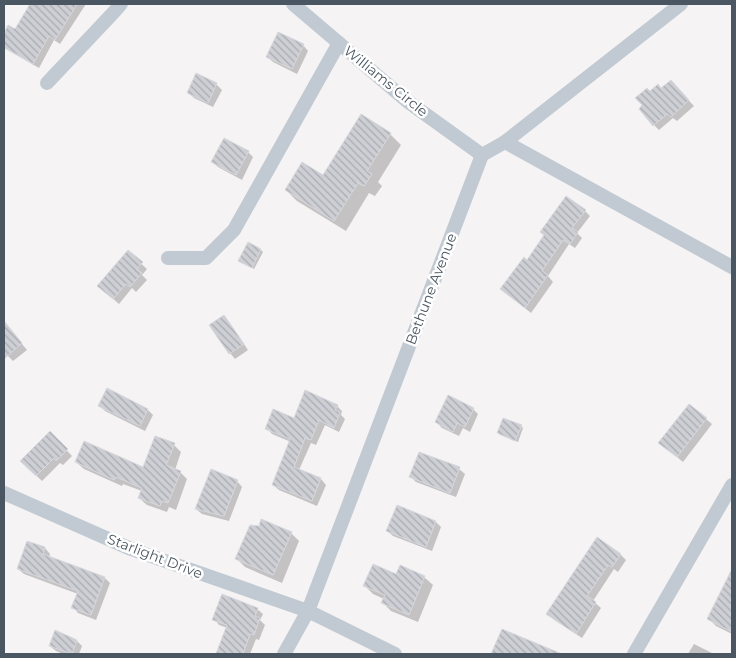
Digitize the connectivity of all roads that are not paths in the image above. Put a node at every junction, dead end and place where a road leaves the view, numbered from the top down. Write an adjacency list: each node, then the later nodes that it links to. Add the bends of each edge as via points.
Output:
1 (121, 4): 5 (street)
2 (293, 4): 4 (street, Williams Circle)
3 (681, 4): 6 (street)
4 (339, 43): 7 (street, Williams Circle, via 407,101); 8 (street, via 234,230 206,258)
5 (47, 84)
6 (505, 142): 7 (street); 9 (street)
7 (482, 155): 12 (street, Bethune Avenue)
8 (168, 258)
9 (732, 267)
10 (732, 485): 15 (street)
11 (4, 493): 12 (street, Starlight Drive, via 132,549)
12 (308, 611): 13 (street, Bethune Avenue); 14 (street, Starlight Drive)
13 (284, 654)
14 (395, 654)
15 (634, 654)

